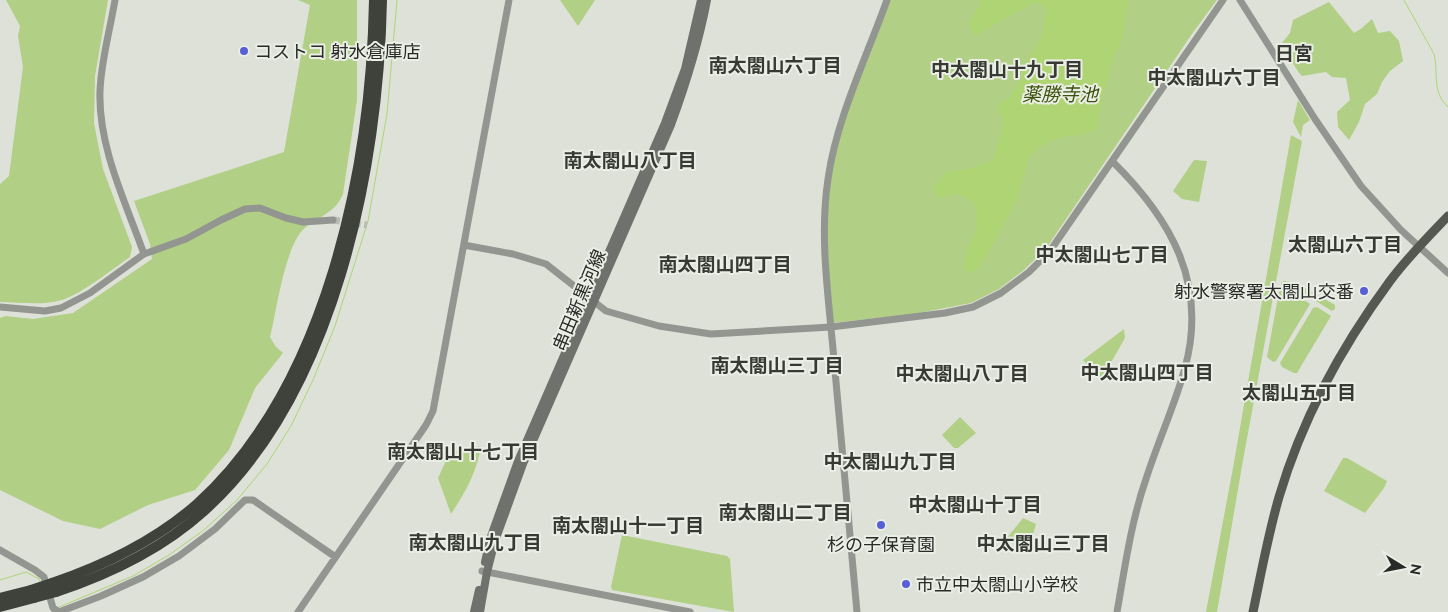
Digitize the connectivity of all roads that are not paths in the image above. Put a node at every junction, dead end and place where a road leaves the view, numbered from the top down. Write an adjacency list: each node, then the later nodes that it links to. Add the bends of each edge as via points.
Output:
1 (115, 0): 15 (street, via 101,78 102,124 110,159)
2 (374, 0): 23 (highway, via 366,113 346,217 319,310 276,405 230,471 195,505 155,536)
3 (382, 0): 23 (highway, via 374,115 357,210 317,340 279,419 238,477 182,529 115,570)
4 (508, 0): 13 (street)
5 (701, 0): 17 (main road, 串田新黒河線, via 685,70)
6 (706, 0): 17 (main road, 串田新黒河線, via 701,32 671,125)
7 (888, 0): 19 (street, via 840,128 828,180 824,234)
8 (1223, 0): 10 (street)
9 (1240, 0): 14 (street, via 1361,186)
10 (1112, 161): 19 (street, via 1050,251 1001,293 973,306 946,313); 32 (street, via 1148,200 1166,226 1186,271 1192,328 1185,368 1136,509)
11 (1448, 216): 14 (main road)
12 (334, 220): 15 (street, via 303,222 260,208 245,209 186,239)
13 (464, 245): 17 (street, via 514,254 546,264); 21 (street, via 430,419)
14 (1418, 247): 16 (street); 33 (main road, via 1364,318 1322,390 1280,495)
15 (144, 254): 18 (street, via 90,293 61,308)
16 (1448, 273)
17 (592, 300): 19 (street, via 606,311 659,326 711,334); 22 (main road, 串田新黒河線, via 523,464)
18 (0, 307)
19 (831, 327): 31 (street)
20 (0, 550): 21 (street, via 44,577 53,608 59,612 144,577 179,556 215,529 245,500 253,500)
21 (334, 556): 27 (street)
22 (485, 572): 28 (main road, 串田新黒河線); 29 (main road, 串田新黒河線); 30 (street)
23 (54, 588): 24 (highway, bridge)
24 (33, 594): 25 (highway); 26 (highway)
25 (0, 598)
26 (0, 607)
27 (298, 612)
28 (474, 612)
29 (480, 612)
30 (690, 612)
31 (857, 612)
32 (1118, 612)
33 (1253, 612)

